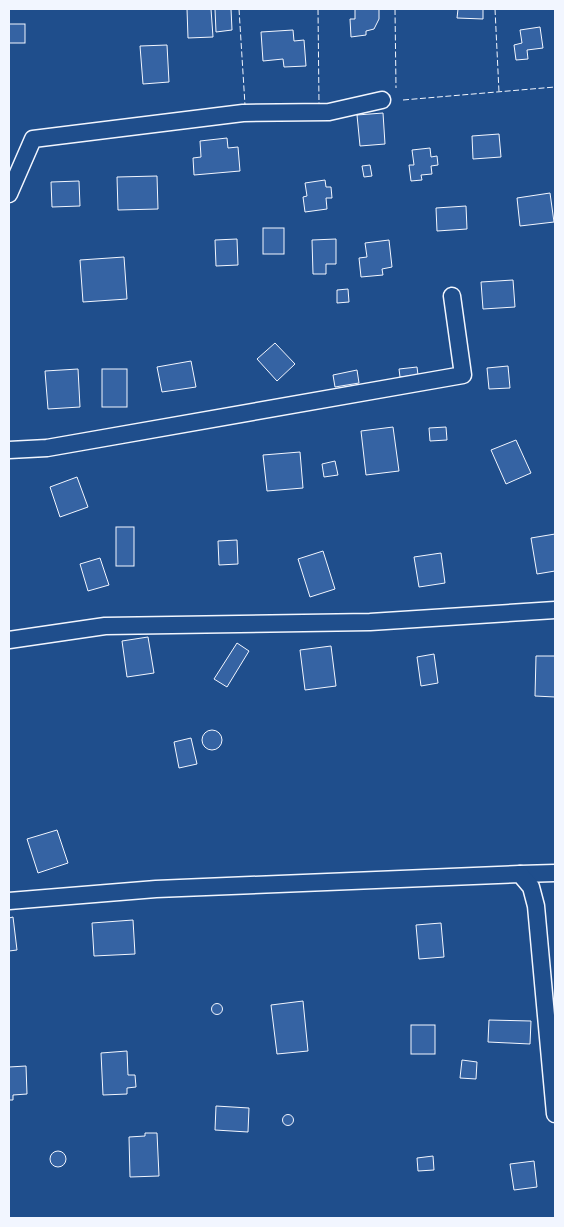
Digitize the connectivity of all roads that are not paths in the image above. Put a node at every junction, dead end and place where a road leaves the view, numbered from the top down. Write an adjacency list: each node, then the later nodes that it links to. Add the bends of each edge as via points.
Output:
1 (382, 100): 2 (street, via 329,112 243,113 33,139)
2 (9, 194)
3 (452, 296): 4 (street, via 463,375 47,448)
4 (9, 450)
5 (555, 610): 6 (street, via 370,622 105,626)
6 (9, 640)
7 (555, 873): 8 (street)
8 (520, 874): 9 (street, via 156,889); 10 (street, via 531,887 536,906)
9 (9, 901)
10 (555, 1114)

